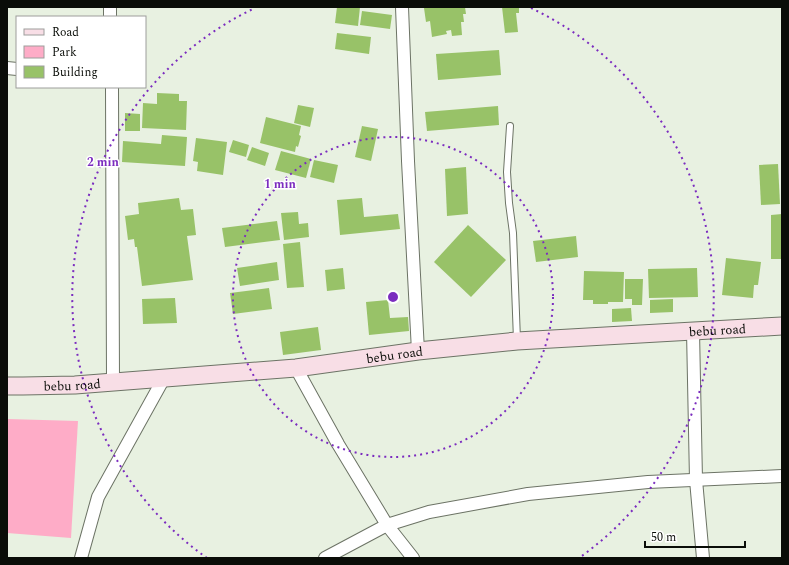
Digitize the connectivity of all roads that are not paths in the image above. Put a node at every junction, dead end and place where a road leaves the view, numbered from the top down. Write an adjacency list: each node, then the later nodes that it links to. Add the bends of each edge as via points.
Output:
1 (402, 7): 7 (street)
2 (112, 88): 10 (street)
3 (510, 126): 6 (lane, via 507,172 513,233)
4 (782, 326): 5 (street, bebu road)
5 (693, 331): 6 (street, bebu road); 13 (street)
6 (517, 341): 7 (street, bebu road)
7 (418, 352): 8 (street, bebu road)
8 (296, 368): 9 (street, bebu road); 14 (street, via 338,444)
9 (164, 378): 10 (street, bebu road); 15 (street, via 98,497)
10 (113, 382): 11 (street, bebu road)
11 (7, 386)
12 (782, 476): 13 (street)
13 (696, 480): 14 (street, via 528,494 429,512); 18 (street)
14 (388, 525): 16 (street); 17 (street)
15 (81, 558)
16 (325, 558)
17 (413, 558)
18 (703, 558)

